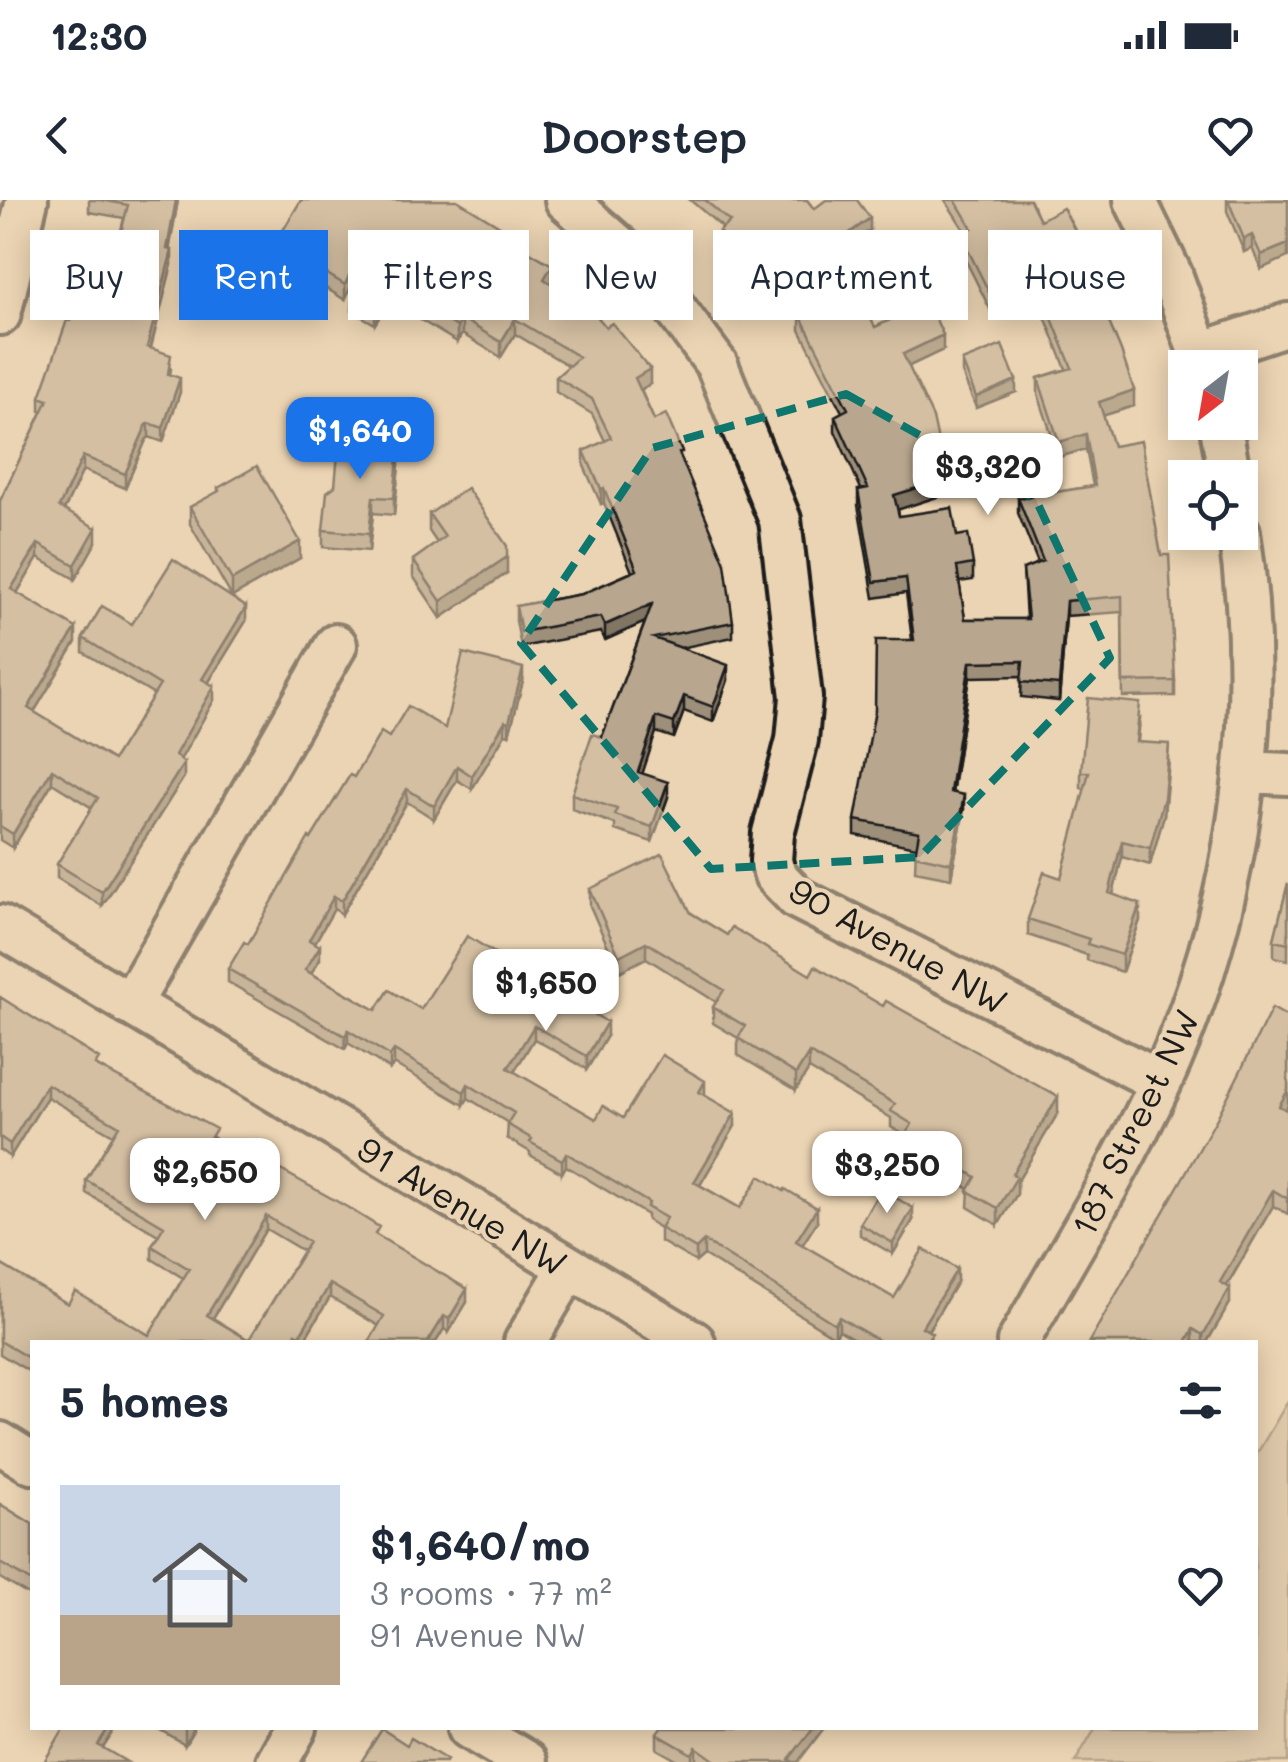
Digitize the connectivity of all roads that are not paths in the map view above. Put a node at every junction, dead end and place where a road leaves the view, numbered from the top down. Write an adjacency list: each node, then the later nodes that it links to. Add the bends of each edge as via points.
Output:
1 (27, 200): 4 (street)
2 (566, 200): 14 (street, 90 Avenue NW, via 648,271 717,364 780,520 802,696 774,832 775,875 797,898)
3 (1135, 200): 6 (street)
4 (0, 314)
5 (1288, 324): 7 (street)
6 (1199, 350)
7 (1227, 350)
8 (1240, 550): 10 (street, 187 Street NW, via 1248,647)
9 (336, 645): 13 (street)
10 (1244, 772): 11 (street); 14 (street, 187 Street NW, via 1217,926)
11 (1288, 774)
12 (0, 926): 13 (street, 91 Avenue NW)
13 (130, 1005): 15 (street, 91 Avenue NW)
14 (1161, 1082): 18 (street, 187 Street NW)
15 (569, 1268): 16 (street); 17 (street, 91 Avenue NW)
16 (526, 1340)
17 (691, 1340)
18 (1019, 1340)
19 (0, 1444): 20 (street)
20 (30, 1462)
21 (295, 1730): 23 (street)
22 (472, 1730): 24 (street)
23 (276, 1762)
24 (526, 1762)

